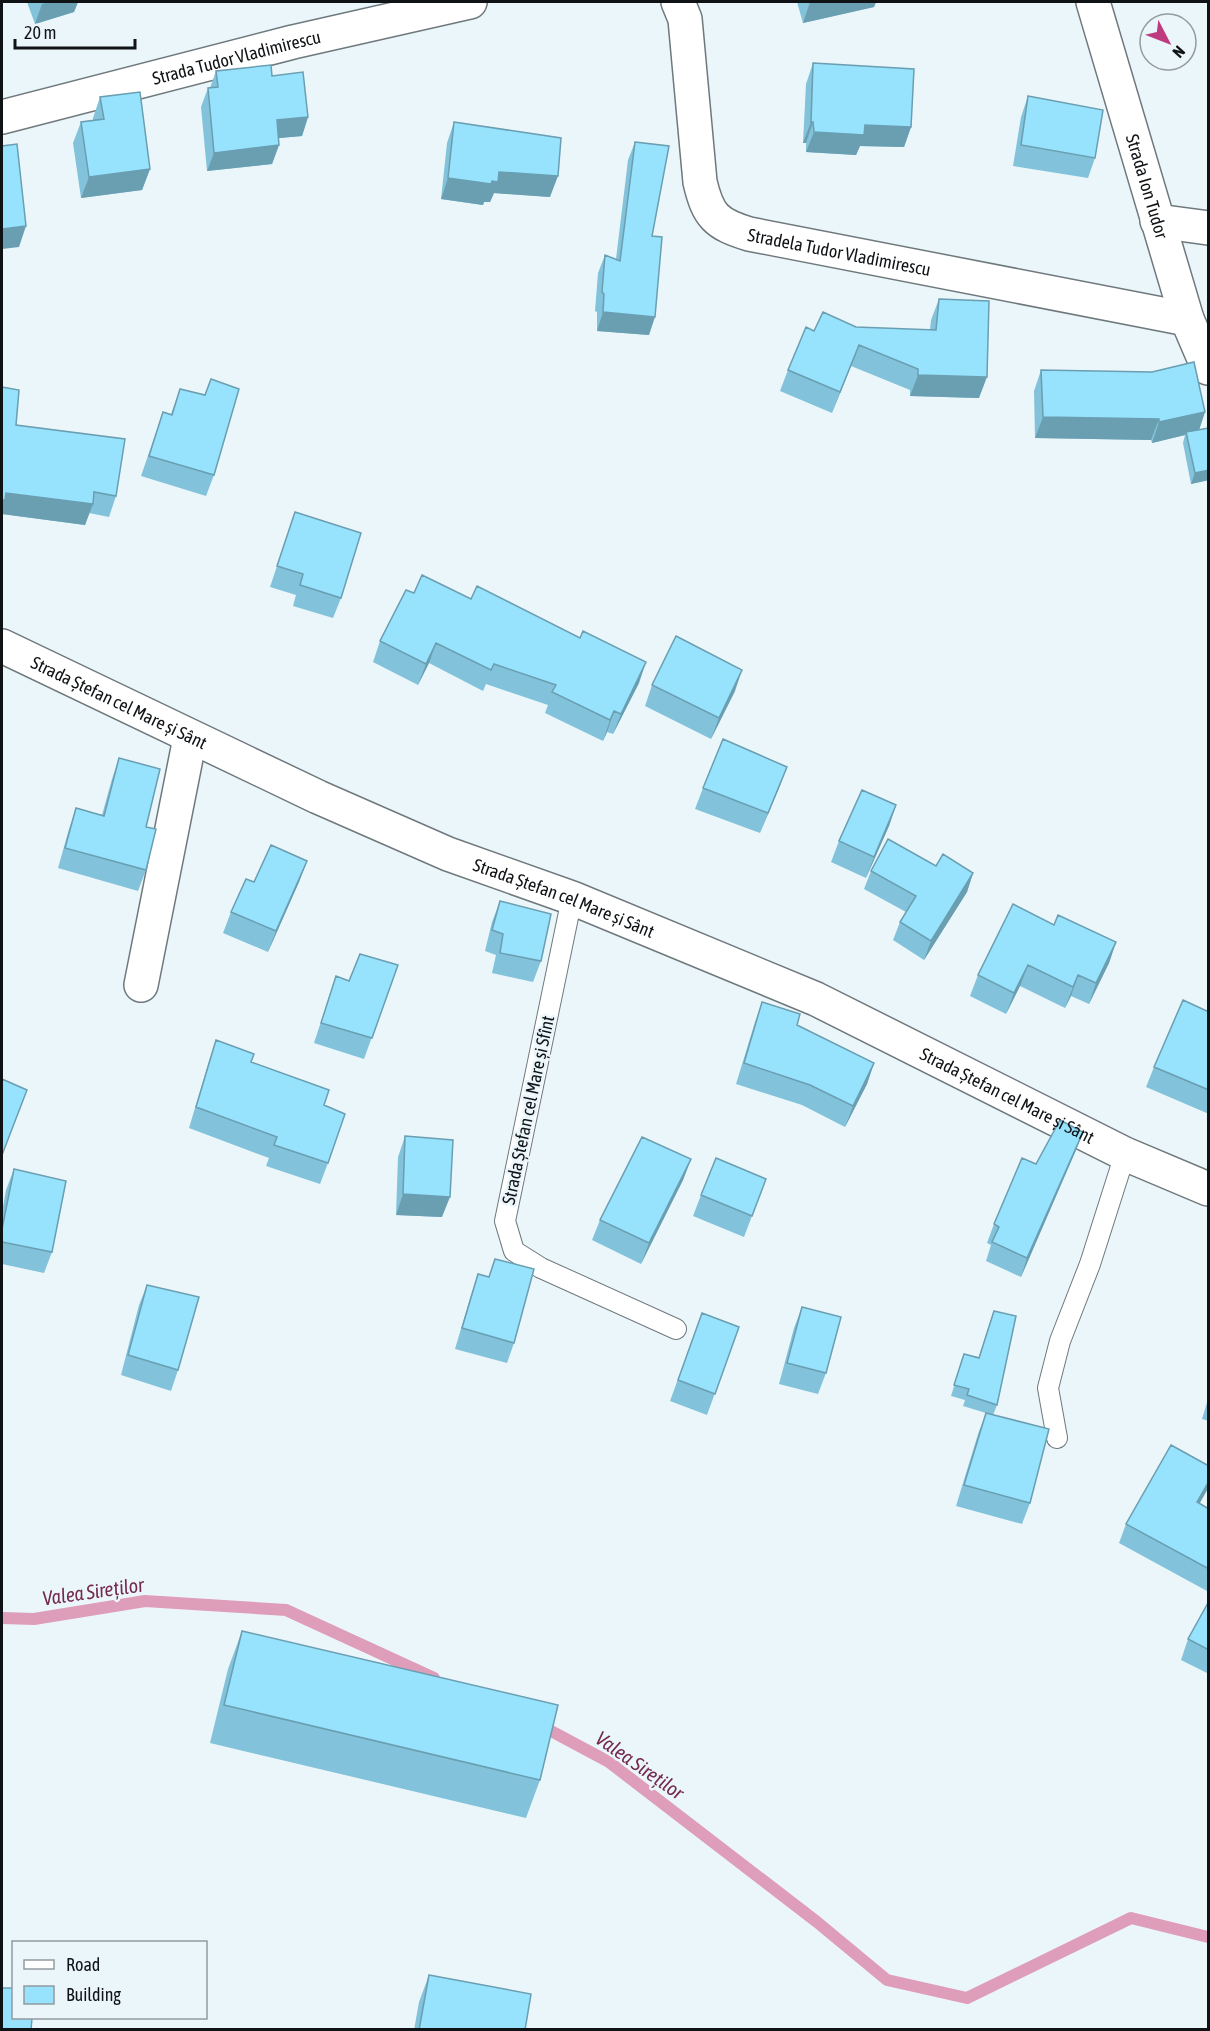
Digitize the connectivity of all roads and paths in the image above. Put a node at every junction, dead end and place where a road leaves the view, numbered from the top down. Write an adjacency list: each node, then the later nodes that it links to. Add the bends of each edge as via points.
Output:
1 (470, 2): 4 (street, Strada Tudor Vladimirescu, via 281,45)
2 (678, 2): 7 (street, Stradela Tudor Vladimirescu, via 685,19 700,182 706,208 725,227)
3 (1093, 2): 5 (street, Strada Ion Tudor)
4 (2, 117)
5 (1157, 221): 6 (street); 7 (street, Strada Ion Tudor)
6 (1209, 228)
7 (1187, 319): 8 (street, Strada Ion Tudor)
8 (1209, 368)
9 (2, 646): 10 (street, Strada Ștefan cel Mare și Sânt)
10 (190, 738): 11 (street, Strada Ștefan cel Mare și Sânt, via 448,854); 12 (street)
11 (572, 898): 13 (street, Strada Ștefan cel Mare și Sânt, via 816,999); 15 (lane, Strada Ștefan cel Mare și Sfînt, via 505,1221 514,1251 541,1268)
12 (141, 985)
13 (1125, 1154): 14 (street, Strada Ștefan cel Mare și Sânt); 16 (lane, via 1090,1264 1060,1341 1048,1388)
14 (1209, 1189)
15 (676, 1329)
16 (1057, 1438)

